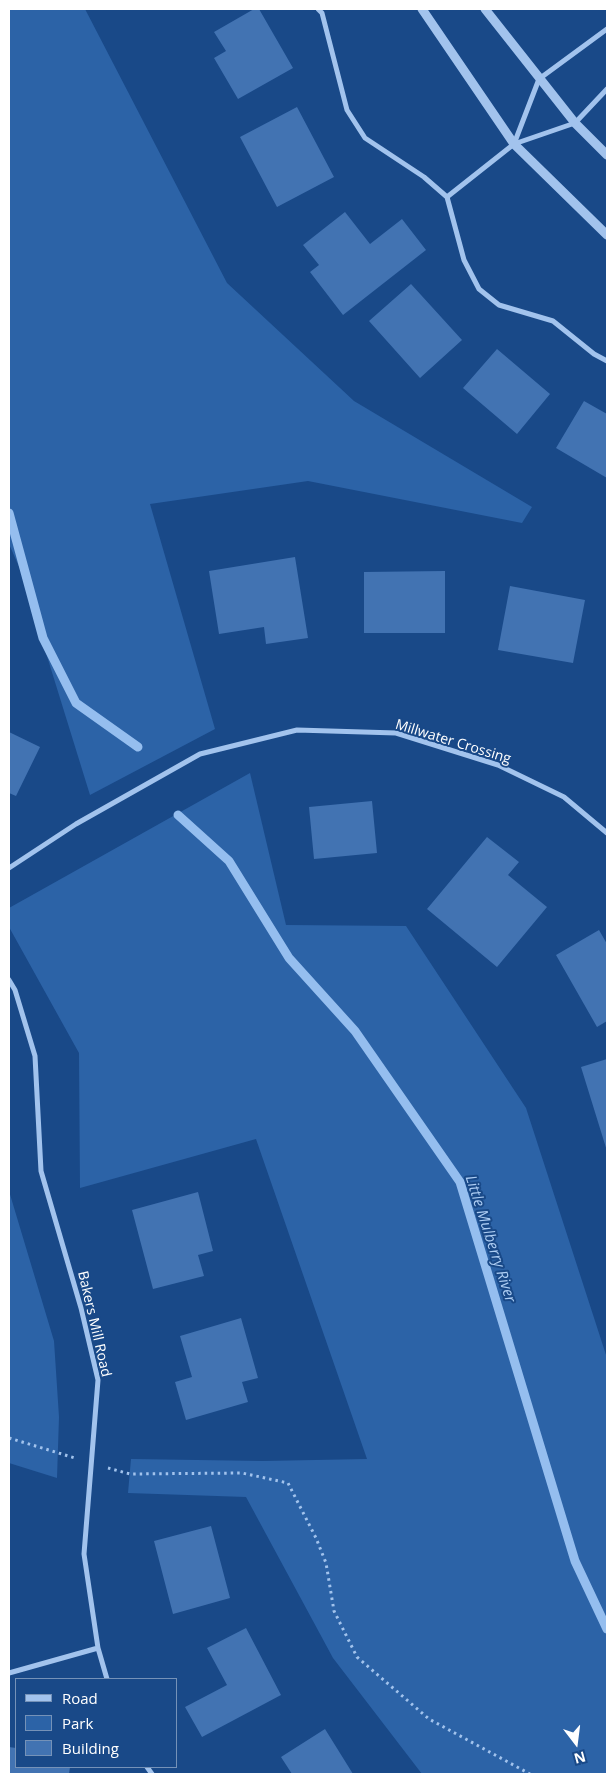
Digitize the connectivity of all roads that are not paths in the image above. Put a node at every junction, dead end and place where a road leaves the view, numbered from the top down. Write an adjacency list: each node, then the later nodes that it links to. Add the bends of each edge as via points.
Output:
1 (318, 9): 10 (street, via 322,13 347,110 365,138 424,177)
2 (422, 9): 8 (street)
3 (485, 9): 5 (street)
4 (607, 29): 5 (street)
5 (540, 79): 7 (street); 8 (street)
6 (607, 89): 7 (street)
7 (575, 123): 8 (street); 9 (street)
8 (514, 144): 10 (street); 11 (street)
9 (607, 155)
10 (447, 197): 12 (street, via 464,260 479,289 499,306 553,321)
11 (607, 236)
12 (607, 361)
13 (607, 833): 14 (street, Millwater Crossing, via 564,797 498,765 396,734 297,730 200,754 76,824)
14 (9, 868)
15 (9, 980): 16 (street, Bakers Mill Road, via 35,1056 41,1171 81,1308 98,1380 84,1554)
16 (98, 1648): 17 (street); 18 (street, Bakers Mill Road)
17 (9, 1673)
18 (107, 1678)

